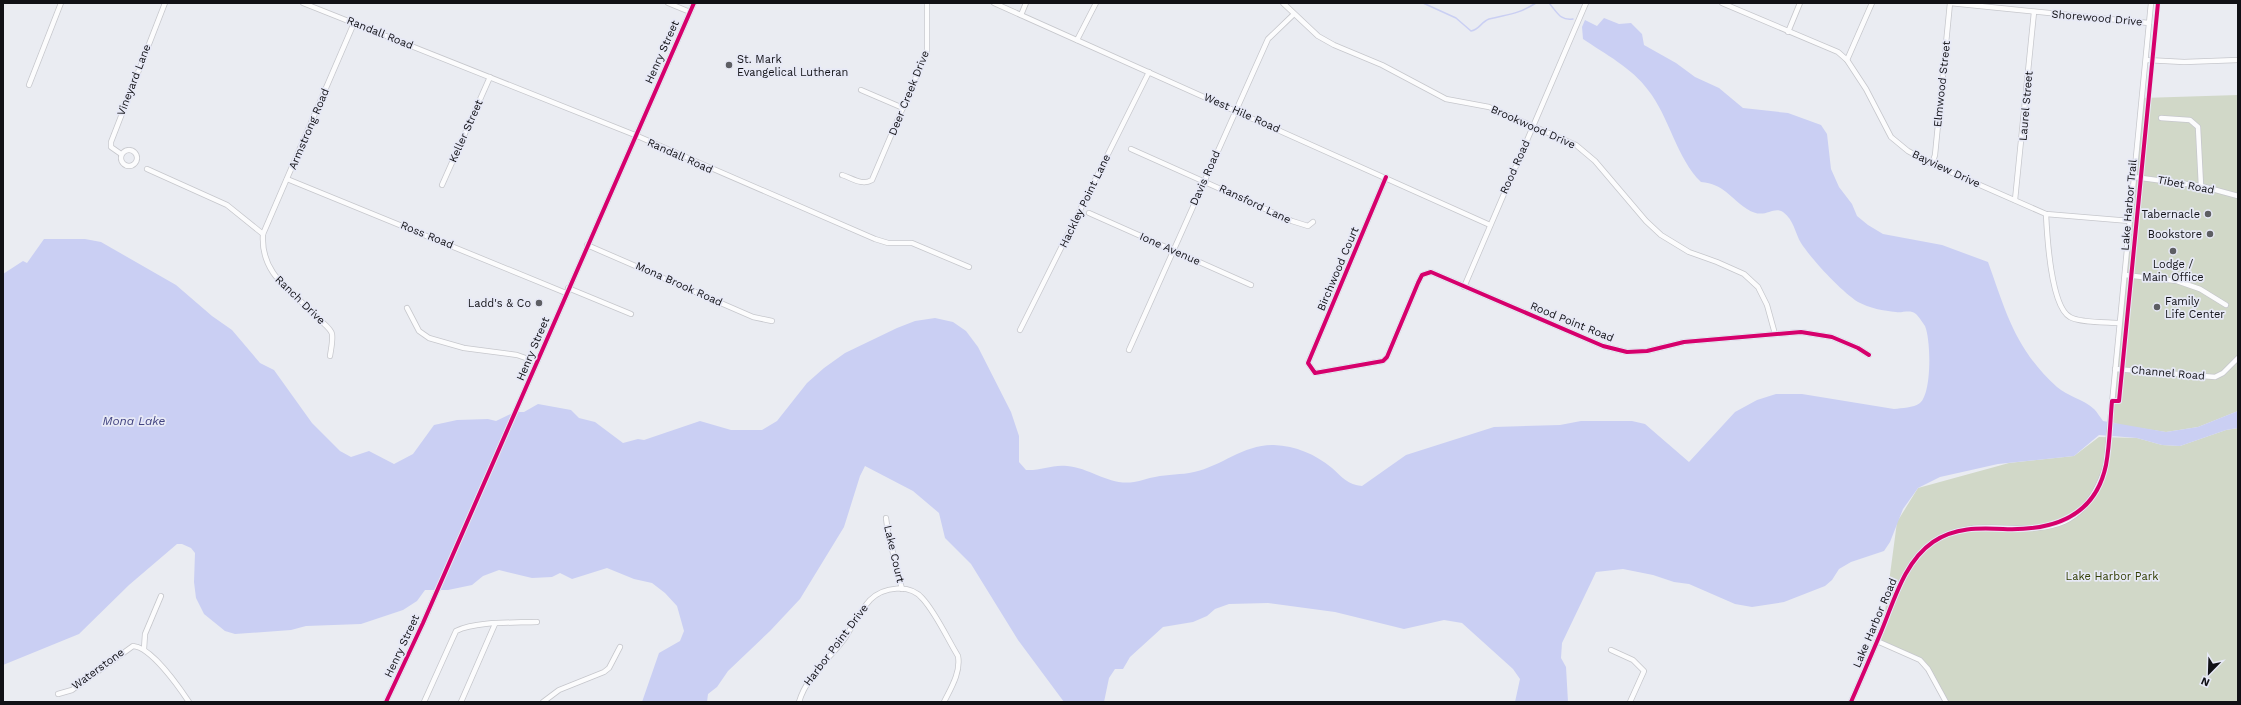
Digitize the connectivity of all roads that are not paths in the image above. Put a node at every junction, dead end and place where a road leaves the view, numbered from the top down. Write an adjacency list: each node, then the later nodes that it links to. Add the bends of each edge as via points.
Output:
1 (61, 3): 30 (street)
2 (165, 3): 38 (street, Vineyard Lane, via 111,142 111,146)
3 (303, 3): 21 (street, Randall Road)
4 (668, 3): 17 (street)
5 (694, 3): 17 (street, Henry Street)
6 (927, 3): 32 (street, Deer Creek Drive, via 927,51)
7 (994, 3): 20 (street, West Hile Road)
8 (1026, 3): 20 (street)
9 (1096, 3): 24 (street)
10 (1283, 3): 19 (street, Brookwood Drive)
11 (1586, 3): 35 (street, Rood Road)
12 (1722, 3): 23 (street, Bayview Drive)
13 (1800, 3): 23 (street)
14 (1872, 3): 25 (street)
15 (1950, 3): 18 (street, Shorewood Drive); 39 (street, Elmwood Street)
16 (2151, 3): 22 (street, Lake Harbor Road)
17 (690, 12): 36 (street, Henry Street)
18 (2034, 12): 22 (street, Shorewood Drive); 49 (street, Laurel Street, via 2018,191)
19 (1293, 14): 33 (street, Davis Road, via 1271,35); 35 (street, Brookwood Drive, via 1318,36 1382,65 1446,99 1489,107)
20 (1021, 15): 24 (street, West Hile Road)
21 (354, 23): 29 (street, Randall Road); 44 (street, Armstrong Road)
22 (2149, 23): 26 (street, Lake Harbor Road)
23 (1788, 32): 25 (street, Bayview Drive, via 1826,46)
24 (1077, 40): 28 (street, West Hile Road)
25 (1847, 60): 39 (street, Bayview Drive, via 1866,89 1891,137 1908,151)
26 (2146, 60): 27 (street); 42 (street, Lake Harbor Road)
27 (2238, 60)
28 (1149, 72): 33 (street, West Hile Road); 69 (street, Hackley Point Lane)
29 (490, 77): 36 (street, Randall Road); 46 (street, Keller Street)
30 (29, 85)
31 (861, 90): 32 (street)
32 (903, 108): 41 (street, Deer Creek Drive, via 872,180 867,183)
33 (1235, 110): 43 (street, West Hile Road); 45 (street, Davis Road)
34 (2161, 118): 47 (street, via 2190,120 2198,127)
35 (1534, 125): 54 (street, Rood Road); 70 (street, Brookwood Drive, via 1570,141 1585,151 1661,235 1689,252 1744,274 1758,288 1768,305)
36 (635, 135): 56 (street, Henry Street); 58 (street, Randall Road, via 875,239 888,243 901,241 914,244)
37 (1131, 149): 45 (street, Ransford Lane)
38 (121, 154)
39 (1932, 164): 49 (street, Bayview Drive)
40 (147, 169): 55 (street, via 227,205)
41 (842, 175)
42 (2134, 176): 47 (street, Tibet Road); 52 (street, Lake Harbor Road)
43 (1386, 177): 54 (street, West Hile Road); 60 (street, Birchwood Court, via 1308,363 1310,368 1316,373 1324,373 1383,361 1387,357)
44 (287, 179): 55 (street, Armstrong Road); 63 (street, Ross Road)
45 (1204, 181): 53 (street, Ransford Lane, via 1292,221 1308,226); 57 (street, Davis Road)
46 (442, 185)
47 (2201, 186): 48 (street, Tibet Road)
48 (2238, 196)
49 (2015, 200): 51 (street, Bayview Drive)
50 (1089, 213): 57 (street, Ione Avenue)
51 (2046, 214): 52 (street, Bayview Drive); 68 (street, via 2055,291 2065,314 2072,318)
52 (2130, 221): 59 (street, Lake Harbor Road)
53 (1313, 222)
54 (1490, 225): 62 (street, Rood Road)
55 (263, 234): 73 (street, Ranch Drive, via 263,254 273,274 331,331)
56 (587, 245): 63 (street, Henry Street); 67 (street, Mona Brook Road, via 753,317)
57 (1174, 251): 61 (street, Ione Avenue); 71 (street, Davis Road)
58 (969, 267)
59 (2125, 276): 64 (street, via 2178,281 2200,289); 68 (street, Lake Harbor Road)
60 (1418, 282): 62 (street, Rood Point Road, via 1422,276 1431,272)
61 (1251, 285)
62 (1464, 287): 70 (street, Rood Point Road, via 1604,346 1627,352 1647,351 1684,342)
63 (567, 291): 66 (street, Ross Road); 75 (street, Henry Street)
64 (2226, 304)
65 (407, 308): 75 (street, via 419,331 429,338 464,348 517,355)
66 (631, 314)
67 (772, 321)
68 (2119, 323): 76 (street, Lake Harbor Road)
69 (1020, 330)
70 (1775, 334): 72 (street, Rood Point Road, via 1815,332 1852,345)
71 (1129, 350)
72 (1869, 355)
73 (330, 356)
74 (2238, 358): 76 (street, Channel Road, via 2215,378)
75 (537, 362): 88 (street, Henry Street)
76 (2115, 369): 82 (street, Lake Harbor Road, via 2106,465 2094,493 2084,506 2056,524 2040,528 1981,528 1956,531 1934,541 1924,549 1907,572)
77 (886, 518): 78 (street, Lake Court)
78 (902, 589): 92 (street, Harbor Point Drive, via 887,589 871,599 836,649 812,674); 93 (street, via 923,599 958,656 960,664)
79 (161, 596): 84 (street, via 145,634)
80 (537, 622): 81 (street)
81 (495, 624): 89 (street, via 456,631); 90 (street)
82 (1877, 641): 95 (street, Lake Harbor Road); 96 (street, via 1920,660 1928,668)
83 (620, 647): 91 (street, via 609,668 604,672 559,690)
84 (144, 650): 86 (street, Waterstone, via 138,646 128,647 72,690); 87 (street, via 167,673)
85 (1611, 650): 94 (street, via 1633,660 1644,671)
86 (58, 694)
87 (189, 702)
88 (386, 702)
89 (424, 702)
90 (461, 702)
91 (542, 702)
92 (799, 702)
93 (944, 702)
94 (1630, 702)
95 (1851, 702)
96 (1946, 702)

